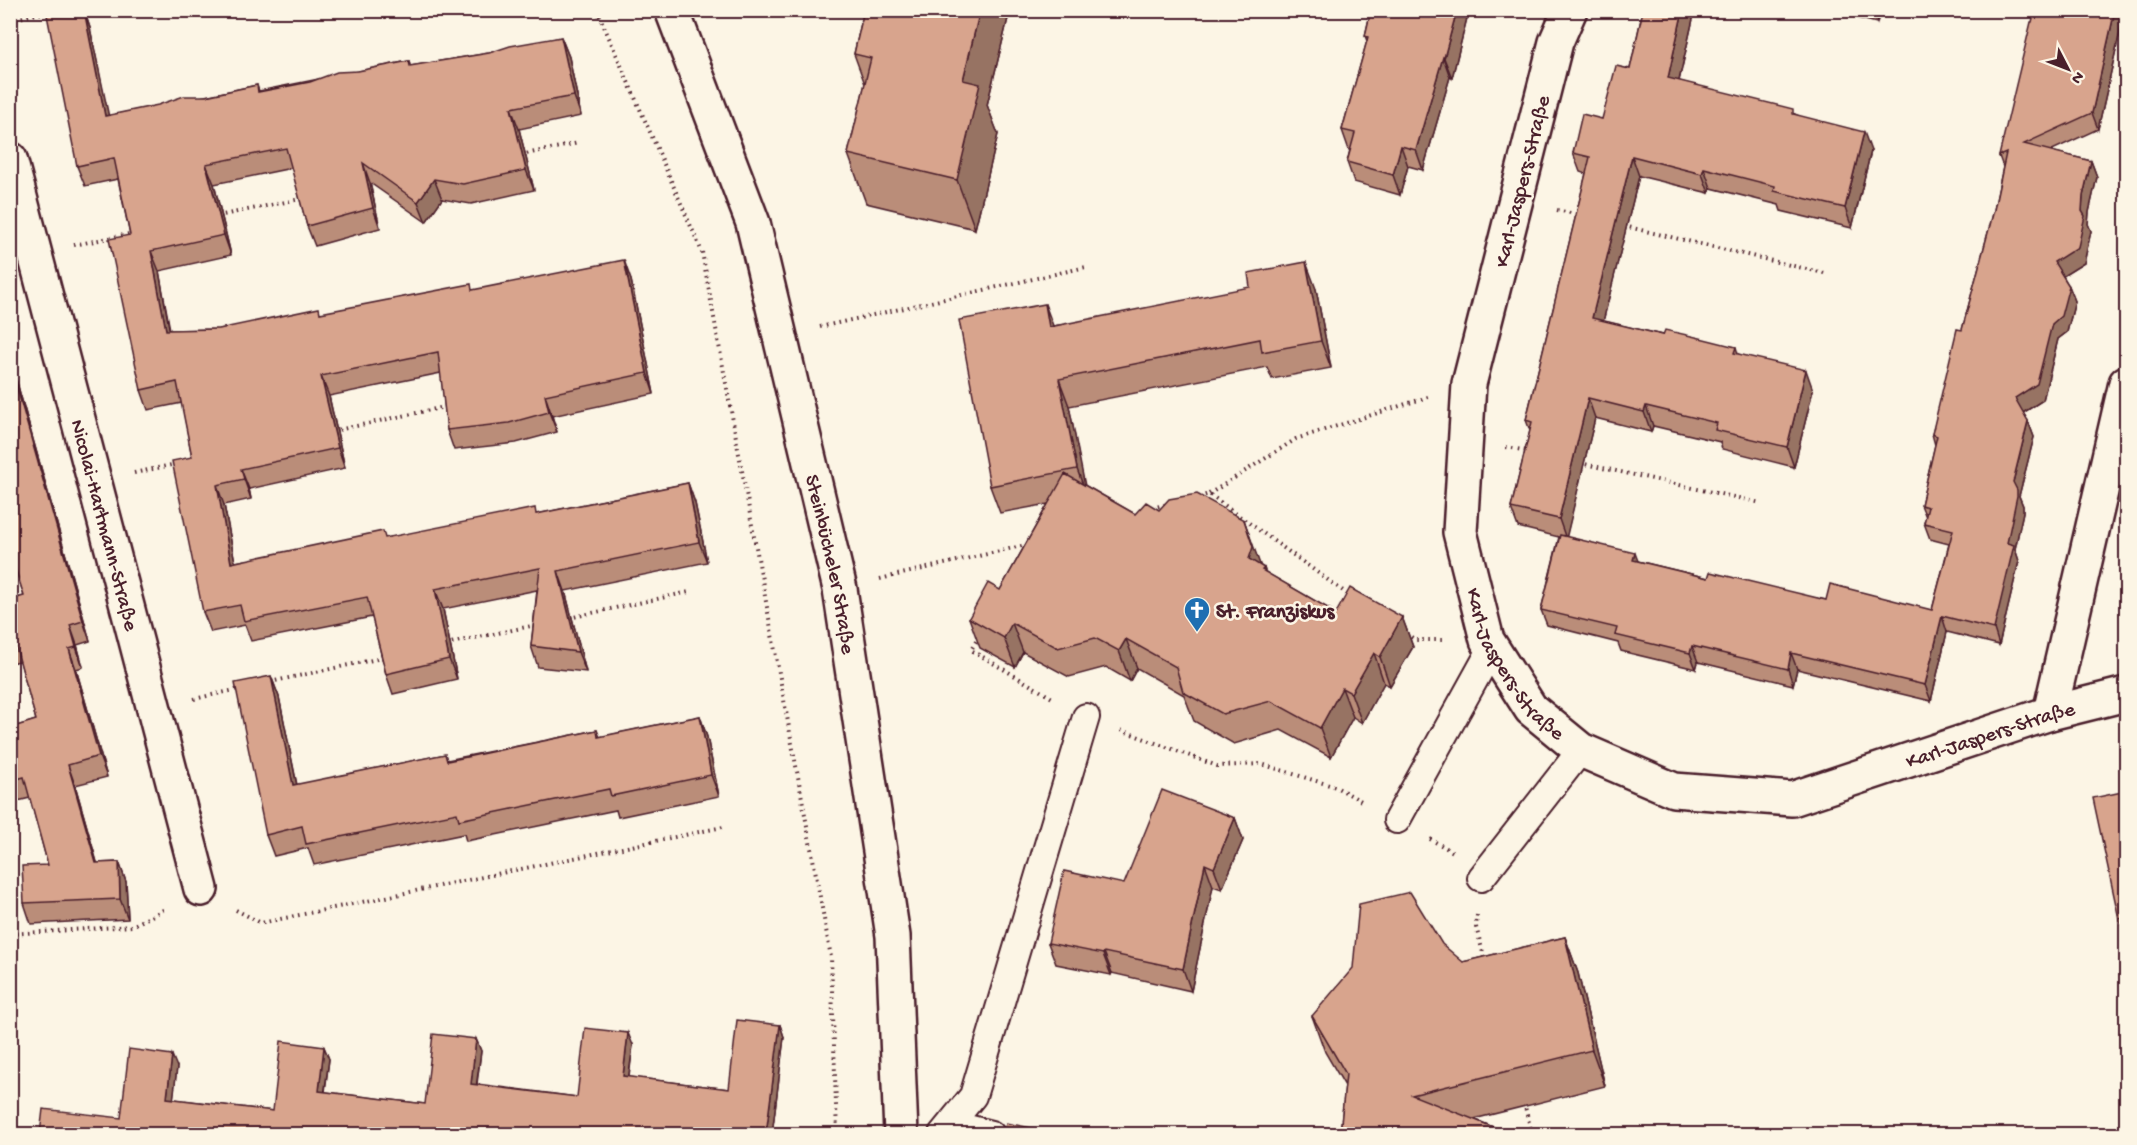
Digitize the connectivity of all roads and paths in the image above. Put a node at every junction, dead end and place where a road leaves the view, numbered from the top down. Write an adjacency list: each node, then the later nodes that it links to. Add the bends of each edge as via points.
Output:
1 (56, 10): 5 (path)
2 (597, 10): 60 (path, via 702,252 831,957)
3 (672, 10): 18 (street, Steinbücheler Straße, via 753,223)
4 (1570, 10): 10 (street, Karl-Jaspers-Straße, via 1556,42)
5 (10, 20)
6 (579, 143): 7 (path)
7 (509, 157)
8 (10, 159): 15 (street, Nicolai-Hartmann-Straße)
9 (313, 196): 12 (path)
10 (1516, 200): 11 (path); 20 (street, Karl-Jaspers-Straße)
11 (1585, 217)
12 (209, 218)
13 (1620, 225): 17 (path)
14 (140, 231): 15 (path)
15 (36, 252): 27 (street, Nicolai-Hartmann-Straße)
16 (1086, 267): 18 (path)
17 (1827, 274)
18 (780, 336): 34 (street, Steinbücheler Straße)
19 (2127, 383): 49 (street)
20 (1469, 384): 23 (street, Karl-Jaspers-Straße); 28 (path, via 1296,439)
21 (459, 404): 22 (path)
22 (330, 432)
23 (1466, 438): 24 (path); 43 (street, Karl-Jaspers-Straße, via 1460,532)
24 (1534, 453)
25 (1579, 463): 31 (path)
26 (177, 464): 27 (path)
27 (95, 482): 48 (street, Nicolai-Hartmann-Straße)
28 (1209, 494): 29 (path); 36 (path)
29 (1198, 497)
30 (1177, 502): 32 (path)
31 (1761, 503)
32 (1144, 509)
33 (1026, 553): 34 (path, via 1031,544)
34 (840, 589): 61 (street, Steinbücheler Straße, via 893,936)
35 (689, 592): 37 (path)
36 (1351, 597)
37 (561, 620)
38 (538, 625): 42 (path)
39 (1398, 630): 41 (path)
40 (982, 631): 50 (path, via 971,650)
41 (1416, 640)
42 (445, 645)
43 (1492, 648): 51 (street, Karl-Jaspers-Straße, via 1531,709); 52 (lane)
44 (386, 657): 45 (path)
45 (270, 682)
46 (247, 687): 48 (path)
47 (2127, 694): 49 (street, Karl-Jaspers-Straße)
48 (154, 707): 55 (street, Nicolai-Hartmann-Straße)
49 (2050, 713): 51 (street, Karl-Jaspers-Straße, via 1792,799 1674,790)
50 (1086, 717): 52 (path, via 1217,766 1261,764 1336,787); 59 (lane, via 973,1096)
51 (1581, 750): 54 (lane)
52 (1397, 820): 54 (path, via 1469,862)
53 (723, 827): 55 (path, via 261,923)
54 (1480, 878): 57 (path, via 1476,927)
55 (201, 889): 56 (path, via 132,927)
56 (10, 934)
57 (1485, 961)
58 (1522, 1097): 63 (path)
59 (947, 1129): 62 (lane)
60 (837, 1134)
61 (901, 1134)
62 (991, 1134)
63 (1532, 1134)

